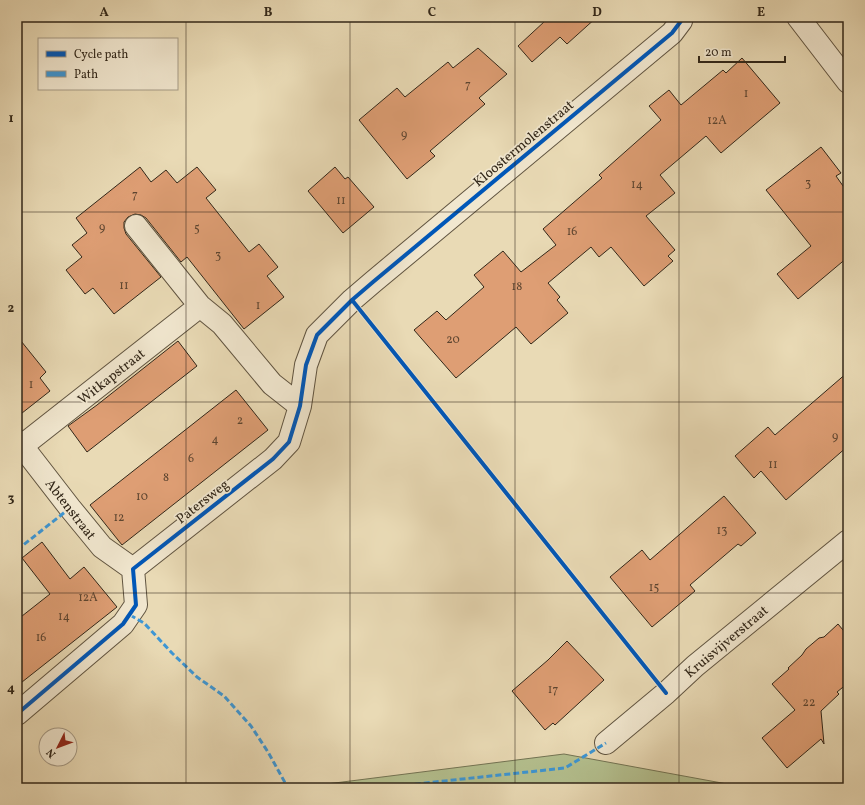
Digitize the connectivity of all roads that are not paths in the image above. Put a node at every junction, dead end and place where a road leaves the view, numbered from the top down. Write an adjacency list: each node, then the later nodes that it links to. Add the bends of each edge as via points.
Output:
1 (682, 17): 5 (street, Kloostermolenstraat, via 672,34)
2 (798, 17): 3 (street)
3 (848, 82)
4 (136, 226): 6 (street)
5 (373, 282): 7 (street, Patersweg, via 317,335 306,365)
6 (200, 306): 7 (street, via 222,324 272,384); 8 (street, Witkapstraat)
7 (300, 406): 10 (street, Patersweg, via 289,442 273,459)
8 (20, 444): 10 (street, Abtenstraat, via 102,547)
9 (848, 541): 12 (street, Kruisvijverstraat, via 695,666)
10 (133, 569): 11 (street, via 136,605 123,624)
11 (17, 714)
12 (606, 743)

